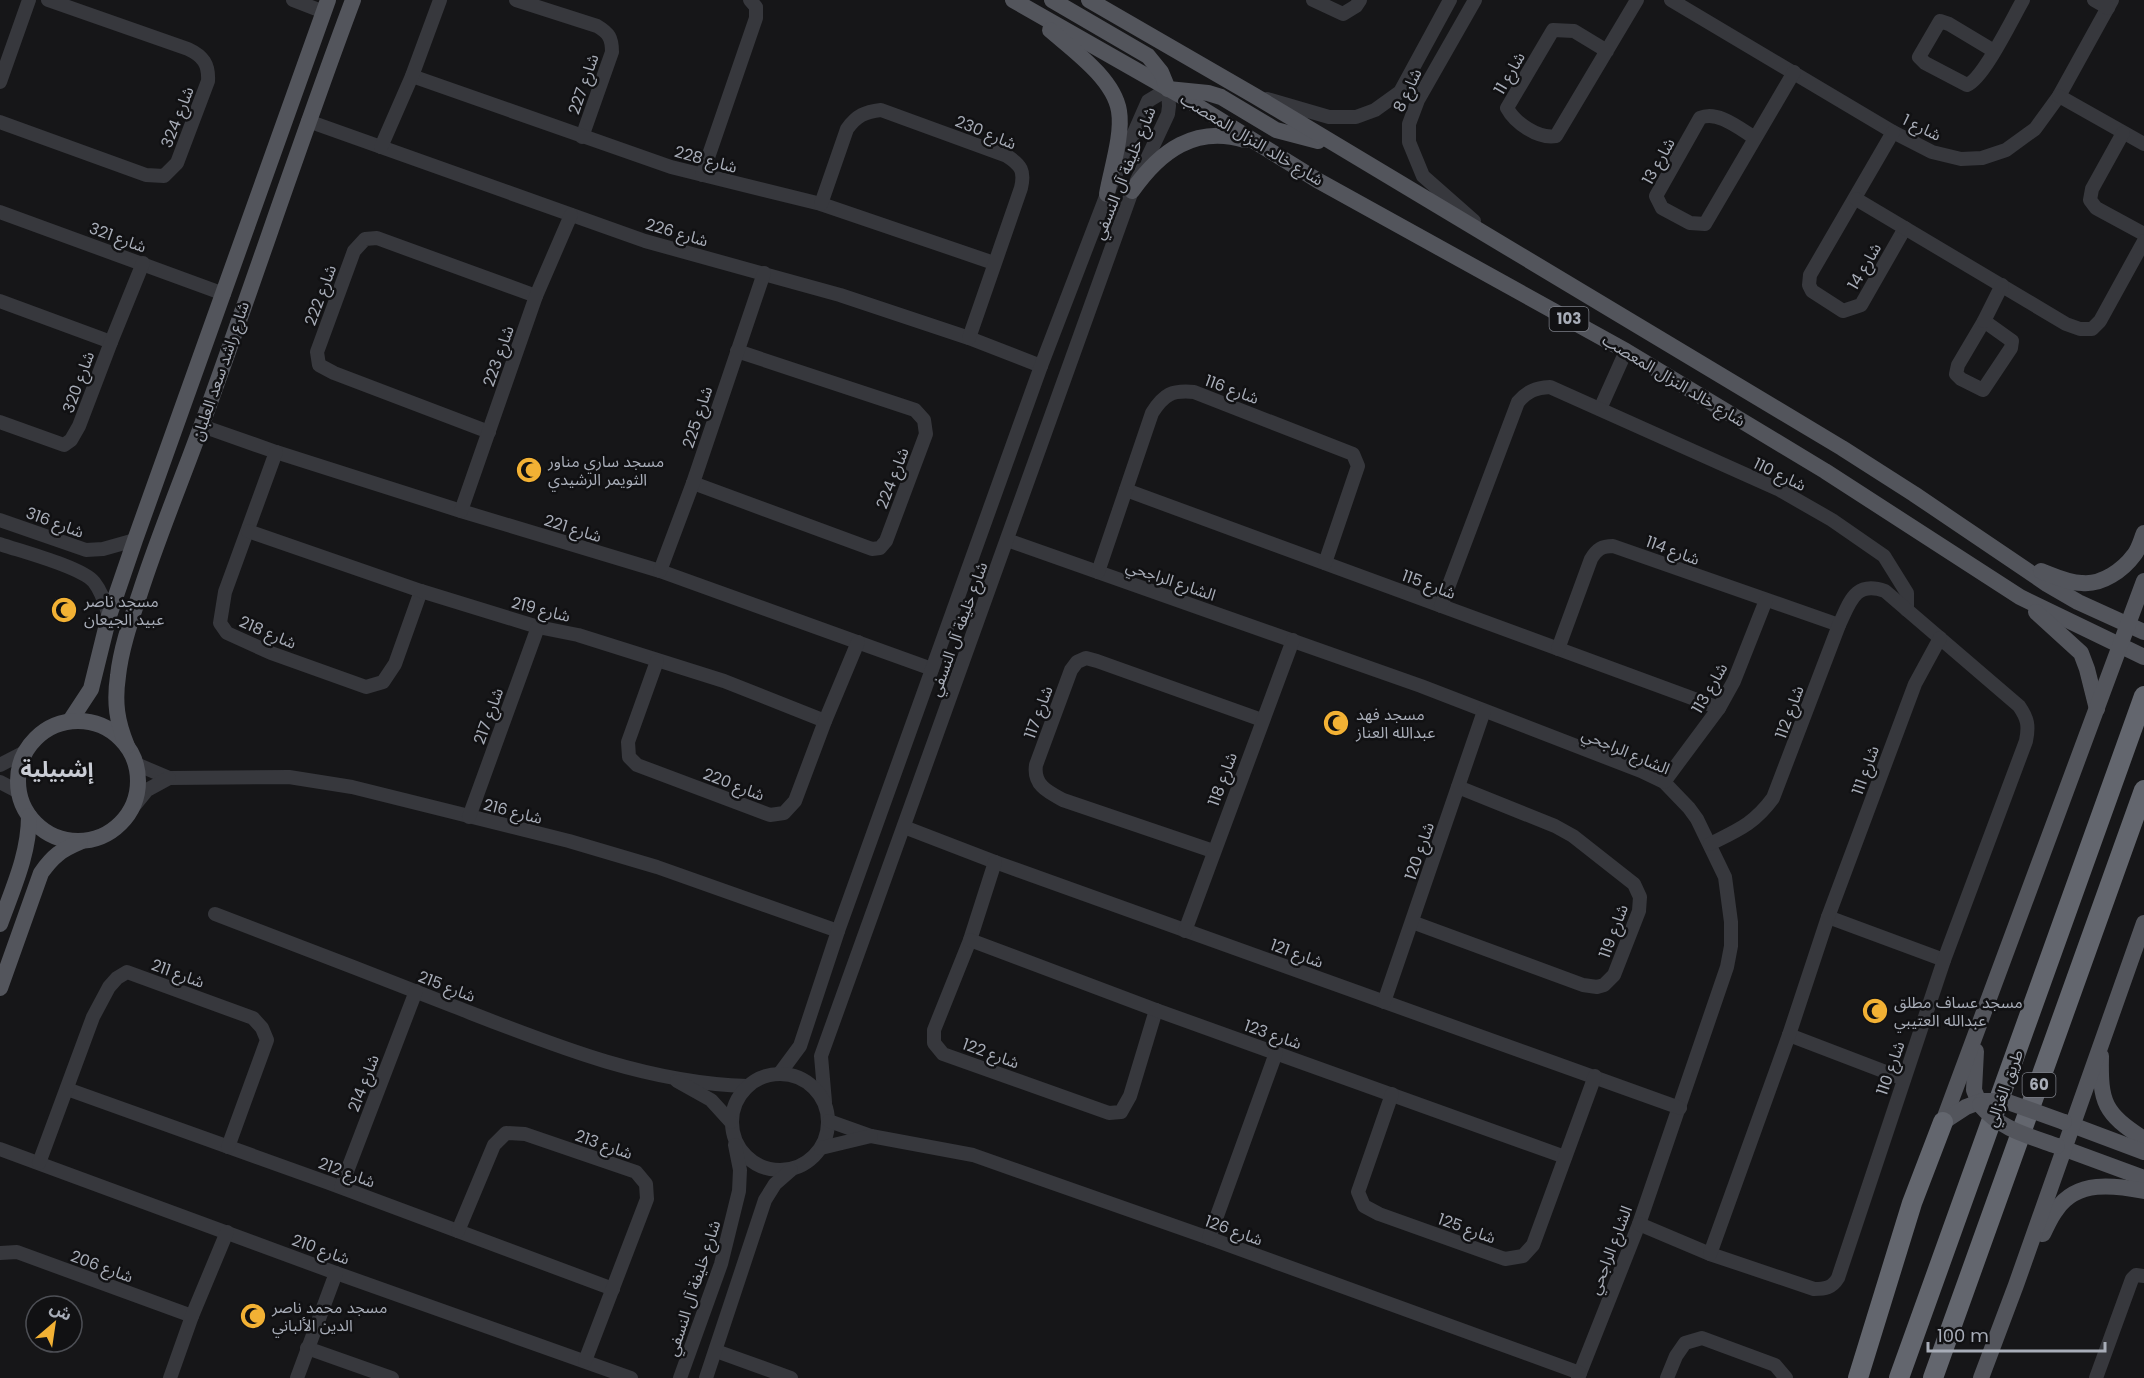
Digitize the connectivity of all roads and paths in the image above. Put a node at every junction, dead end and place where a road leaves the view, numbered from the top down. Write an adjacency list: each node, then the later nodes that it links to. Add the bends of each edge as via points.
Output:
1 (29, 0): 26 (street)
2 (48, 0): 31 (street, شارع 324, via 188,49 206,63 208,81 177,163 164,176 146,175)
3 (293, 0): 20 (street)
4 (353, 0): 30 (main road, شارع راشد سعد العلبان)
5 (440, 0): 25 (street)
6 (516, 0): 34 (street, شارع 227, via 597,26 612,41 612,52)
7 (750, 0): 40 (street, via 756,7 756,18)
8 (1052, 0): 27 (main road, via 1148,56)
9 (1089, 0): 28 (main road, شارع خالد النزال المعصب / 103)
10 (1313, 0): 11 (street, via 1342,14)
11 (1360, 0)
12 (1450, 0): 28 (street, شارع 8, via 1400,92 1375,110 1356,117 1329,117)
13 (1475, 0): 49 (street, شارع 8, via 1418,100 1409,124 1409,142 1423,176)
14 (1637, 0): 22 (street, شارع 11)
15 (1671, 0): 21 (street, شارع 1)
16 (2023, 0): 23 (street)
17 (2094, 0): 19 (street)
18 (1018, 3): 27 (main road, شارع خالد النزال المعصب / 103); 42 (main road, via 1094,69 1110,89 1119,111)
19 (2110, 4): 29 (street, شارع 1)
20 (326, 6): 55 (main road, شارع راشد سعد العلبان)
21 (1697, 6): 24 (street, شارع 1)
22 (1607, 51): 22 (street, شارع 11, via 1556,136 1543,136 1514,120 1507,108 1553,30 1574,31)
23 (1994, 51): 23 (street, via 1940,21 1919,57 1967,85 1980,75)
24 (1794, 72): 32 (street, شارع 1); 35 (street, شارع 13)
25 (412, 76): 34 (street, شارع 228); 38 (street)
26 (0, 82)
27 (1168, 89): 36 (main road, شارع خالد النزال المعصب / 103); 39 (main road, via 1221,97 1276,129); 41 (street, شارع خليفة آل النسفي, via 1167,114); 42 (street, شارع خليفة آل النسفي, via 1148,101)
28 (1255, 96): 39 (main road, شارع خالد النزال المعصب / 103)
29 (2059, 96): 32 (street, شارع 1, via 2035,129 2006,150 1982,158 1960,159 1932,152); 33 (street)
30 (308, 121): 38 (street, شارع 226); 66 (main road, شارع راشد سعد العلبان)
31 (0, 122)
32 (1893, 132): 43 (street, شارع 14)
33 (2123, 133): 37 (street); 48 (street, via 2092,189 2090,200 2096,208)
34 (582, 137): 40 (street, شارع 228)
35 (1755, 138): 35 (street, شارع 13, via 1705,224 1690,223 1662,208 1656,196 1700,118 1715,116)
36 (1258, 144): 41 (main road, via 1225,136 1183,143 1161,157); 62 (main road, شارع خالد النزال المعصب / 103)
37 (2144, 144)
38 (381, 147): 46 (street, شارع 226)
39 (1342, 149): 49 (main road, شارع خالد النزال المعصب / 103)
40 (702, 176): 44 (street, شارع 228)
41 (1132, 191): 76 (street, شارع خليفة آل النسفي)
42 (1107, 194): 63 (street, شارع خليفة آل النسفي)
43 (1856, 199): 47 (street); 47 (street, شارع 14, via 1810,275 1812,291 1844,311 1861,305)
44 (821, 204): 52 (street, شارع 228); 52 (street, شارع 230, via 854,119 865,112 881,110 1019,163 1024,175 1021,188)
45 (0, 212): 51 (street, شارع 321)
46 (571, 214): 53 (street, شارع 226, via 645,241); 56 (street, شارع 223)
47 (1905, 228): 54 (street)
48 (2144, 234)
49 (1496, 241): 80 (main road, شارع خالد النزال المعصب / 103, via 1842,448)
50 (2144, 241): 54 (street, via 2092,329 2066,324)
51 (144, 263): 55 (street, شارع 321); 60 (street, شارع 320)
52 (994, 263): 59 (street, شارع 230)
53 (764, 273): 59 (street, شارع 226); 61 (street, شارع 225)
54 (2002, 285): 58 (street)
55 (224, 294): 75 (main road, شارع راشد سعد العلبان)
56 (536, 296): 67 (street, شارع 223); 67 (street, شارع 222, via 377,238 365,239 354,251 317,352 319,365 334,373)
57 (0, 301): 60 (street)
58 (1984, 321): 58 (street, via 1956,374 1983,390 2012,341)
59 (969, 338): 63 (street, شارع 226)
60 (111, 342): 65 (street, شارع 320, via 71,440 64,445)
61 (736, 351): 69 (street, شارع 225); 69 (street, شارع 224, via 915,410 924,420 926,434 880,548 872,549)
62 (1626, 351): 64 (street); 87 (main road, شارع خالد النزال المعصب / 103, via 1825,471)
63 (1041, 366): 101 (street, شارع خليفة آل النسفي)
64 (1600, 409): 89 (street, شارع 110, via 1550,387 1536,388 1518,402); 90 (street, شارع 110, via 1778,489 1833,520 1884,556 1907,593)
65 (0, 422)
66 (202, 426): 68 (street, شارع 221); 109 (main road, شارع راشد سعد العلبان, via 130,623 118,675 116,705 118,726)
67 (489, 432): 71 (street, شارع 223)
68 (276, 452): 71 (street, شارع 221); 73 (street, شارع 218)
69 (693, 483): 81 (street, شارع 225)
70 (1126, 490): 79 (street, شارع 115); 79 (street, شارع 116, via 1152,413 1160,401 1179,391 1194,392 1353,454 1358,466); 83 (street, شارع 116)
71 (461, 511): 81 (street, شارع 221)
72 (0, 520): 78 (street, شارع 316)
73 (249, 531): 85 (street, شارع 219); 85 (street, شارع 218, via 225,592 220,623 227,633 366,687 383,682 395,664)
74 (2144, 533): 80 (main road, via 2136,553 2121,568 2084,584)
75 (135, 540): 78 (street, شارع 316); 91 (main road, شارع راشد سعد العلبان)
76 (1007, 540): 83 (street, الشارع الراجحي); 122 (street, شارع خليفة آل النسفي)
77 (0, 544): 82 (street)
78 (86, 550): 82 (street, via 87,567)
79 (1325, 563): 89 (street, شارع 115)
80 (2019, 563): 94 (main road, شارع خالد النزال المعصب / 103, via 2078,602)
81 (660, 571): 97 (street, شارع 221)
82 (79, 572): 91 (street, via 93,580)
83 (1098, 572): 96 (street, الشارع الراجحي)
84 (2144, 581): 94 (main road)
85 (422, 591): 93 (street, شارع 219)
86 (1885, 591): 90 (street, شارع 110); 92 (street, شارع 112, via 1860,590 1852,597)
87 (2020, 597): 99 (main road, شارع خالد النزال المعصب / 103); 104 (main road, via 2080,653)
88 (1766, 600): 92 (street, 114 شارع); 98 (street, 114 شارع, via 1613,546 1603,546 1591,559); 103 (street, شارع 113)
89 (1441, 606): 98 (street, شارع 115)
90 (1907, 610): 95 (street, شارع 110)
91 (109, 616): 107 (main road, شارع راشد سعد العلبان, via 91,689)
92 (1839, 625): 124 (street, شارع 112, via 1773,798 1761,815)
93 (538, 627): 100 (street, شارع 219, via 578,635); 121 (street, شارع 217)
94 (2138, 630): 99 (main road)
95 (1940, 638): 128 (street, شارع 111, via 1911,694); 135 (street, شارع 110, via 2019,706 2029,727)
96 (1293, 640): 105 (street, الشارع الراجحي); 106 (street, شارع 118)
97 (858, 642): 101 (street, شارع 221); 108 (street, شارع 220)
98 (1558, 649): 103 (street, شارع 115)
99 (2133, 653): 104 (main road)
100 (657, 661): 108 (street, شارع 219, via 724,681); 108 (street, شارع 220, via 628,742 628,757 637,765 770,815 784,813 795,801)
101 (932, 669): 132 (street, شارع خليفة آل النسفي)
102 (2144, 696): 197 (highway, طريق الغزالي / 60)
103 (1719, 708): 115 (street, شارع 113)
104 (2097, 709): 140 (main road)
105 (1484, 711): 115 (street, الشارع الراجحي); 116 (street, شارع 120)
106 (1262, 720): 125 (street, شارع 118); 125 (street, شارع 117, via 1086,658 1071,670 1036,765 1038,783 1063,800)
107 (70, 721): 109 (main road, via 102,726); 110 (main road, via 44,731)
108 (825, 721)
109 (127, 746): 111 (main road)
110 (25, 752): 112 (street); 118 (main road, via 19,771)
111 (136, 764): 113 (street, شارع 216); 119 (main road, via 136,796)
112 (0, 765)
113 (169, 778): 119 (street, via 147,790); 121 (street, شارع 216, via 289,777 351,787)
114 (0, 782): 118 (street)
115 (1664, 782): 124 (street, الشارع الراجحي, via 1689,808)
116 (1458, 787): 129 (street, شارع 120); 129 (street, شارع 119, via 1573,836 1634,884 1640,897 1639,911 1614,975 1597,987)
117 (2144, 790): 198 (highway, طريق الغزالي / 60)
118 (19, 792): 120 (main road)
119 (130, 811): 123 (main road, via 118,826)
120 (29, 816): 123 (main road, via 62,839); 131 (main road, via 24,856)
121 (469, 817): 132 (street, شارع 216, via 657,867)
122 (904, 827): 126 (street, شارع 121); 151 (street, شارع خليفة آل النسفي, via 821,1056)
123 (83, 841): 136 (main road, via 61,850 41,873)
124 (1710, 844): 153 (street, الشارع الراجحي, via 1725,877 1731,946 1728,967)
125 (1213, 851): 133 (street, شارع 118)
126 (995, 862): 133 (street, شارع 121); 134 (street, شارع 122)
127 (215, 914): 137 (street, شارع 215)
128 (1828, 917): 135 (street); 141 (street, شارع 111)
129 (1412, 922): 138 (street, شارع 120)
130 (2144, 923): 142 (main road)
131 (0, 924)
132 (838, 931): 144 (street, شارع خليفة آل النسفي, via 800,1046)
133 (1185, 931): 138 (street, شارع 121)
134 (970, 940): 139 (street, شارع 123); 139 (street, شارع 122, via 934,1030 934,1043 943,1054 1109,1113 1121,1112 1130,1096)
135 (1944, 960): 147 (street, شارع 110)
136 (0, 988)
137 (416, 992): 146 (street, شارع 215, via 595,1058); 170 (street, شارع 214)
138 (1384, 1002): 145 (street, شارع 121)
139 (1156, 1011): 143 (street, شارع 123)
140 (1979, 1027): 152 (main road, via 1973,1068 1974,1090); 156 (main road)
141 (1789, 1035): 147 (street); 177 (street, شارع 111)
142 (2101, 1043): 157 (main road); 160 (main road, via 2101,1084 2107,1107 2117,1120)
143 (1276, 1053): 150 (street, شارع 123); 175 (street)
144 (780, 1073): 148 (street, via 762,1076); 151 (street, via 807,1081)
145 (1595, 1076): 153 (street, شارع 121); 166 (street, شارع 125)
146 (670, 1077): 148 (street, شارع 215); 155 (street, شارع 215, via 711,1100)
147 (1904, 1079): 177 (street, شارع 110, via 1834,1284 1814,1289)
148 (747, 1086): 155 (street, via 735,1102)
149 (68, 1089): 161 (street, شارع 212); 161 (street, شارع 211, via 93,1017 109,987 127,972 253,1018 262,1028 267,1040); 167 (street, شارع 211)
150 (1392, 1094): 166 (street, شارع 123); 166 (street, شارع 125, via 1358,1192 1364,1206 1379,1214 1505,1259 1523,1256 1533,1245)
151 (825, 1102): 154 (street)
152 (1980, 1103): 156 (main road); 157 (main road, bridge, via 2005,1101); 162 (main road, bridge, via 1998,1122 2016,1132)
153 (1680, 1108): 172 (street, الشارع الراجحي)
154 (829, 1121): 158 (street, شارع 126); 163 (street)
155 (731, 1122): 159 (street)
156 (1942, 1122): 196 (highway, via 1912,1203)
157 (2068, 1124): 162 (main road); 165 (main road)
158 (872, 1136): 163 (street, شارع 126); 175 (street, شارع 126, via 973,1155)
159 (734, 1137): 168 (street, via 742,1152 756,1164); 191 (street, شارع خليفة آل النسفي, via 740,1191 721,1264)
160 (2144, 1138)
161 (228, 1146): 170 (street, شارع 212)
162 (2061, 1147): 169 (main road); 180 (main road)
163 (821, 1148): 168 (street, via 808,1162)
164 (0, 1149): 167 (street, شارع 210)
165 (2144, 1152)
166 (1565, 1157)
167 (39, 1163): 174 (street, شارع 210)
168 (790, 1170): 184 (street, via 765,1200)
169 (2144, 1178)
170 (340, 1187): 173 (street, شارع 212)
171 (2144, 1191): 180 (main road, via 2104,1187 2071,1194 2057,1208)
172 (1639, 1224): 177 (street, شارع 110); 186 (street, الشارع الراجحي)
173 (459, 1231): 181 (street, شارع 212); 181 (street, شارع 213, via 494,1145 506,1133 525,1134 636,1172 646,1184 647,1199)
174 (227, 1232): 178 (street, شارع 210); 182 (street)
175 (1209, 1238): 186 (street, شارع 126)
176 (0, 1253): 182 (street, شارع 206, via 17,1252)
177 (1710, 1254)
178 (336, 1273): 183 (street); 185 (street, شارع 210)
179 (2144, 1276): 200 (street, via 2132,1279)
180 (2016, 1285): 199 (main road)
181 (613, 1289): 185 (street, شارع 213)
182 (192, 1316): 187 (street)
183 (307, 1348): 188 (street); 189 (street)
184 (716, 1351): 192 (street); 193 (street)
185 (585, 1361): 190 (street, شارع 210)
186 (1579, 1376)
187 (170, 1378)
188 (297, 1378)
189 (392, 1378)
190 (632, 1378)
191 (680, 1378)
192 (706, 1378)
193 (791, 1378)
194 (1667, 1378): 195 (street, via 1684,1343 1702,1338 1775,1365)
195 (1786, 1378)
196 (1858, 1378)
197 (1899, 1378)
198 (1934, 1378)
199 (1981, 1378)
200 (2096, 1378)

